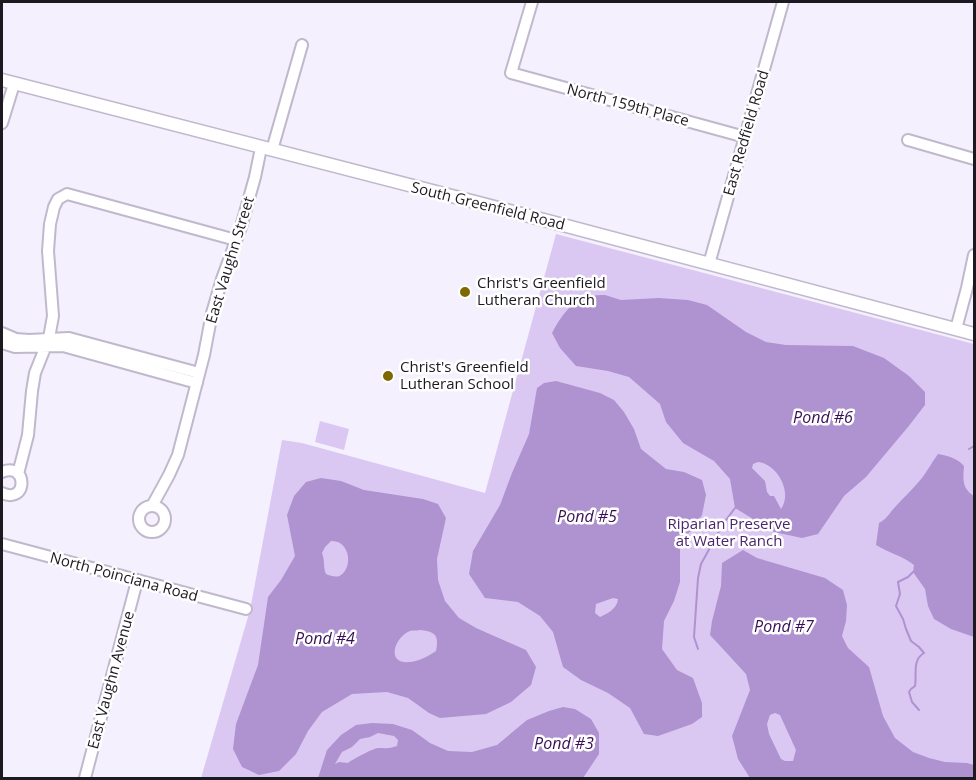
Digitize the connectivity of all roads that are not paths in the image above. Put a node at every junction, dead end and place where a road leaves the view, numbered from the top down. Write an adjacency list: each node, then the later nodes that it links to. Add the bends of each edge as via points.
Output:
1 (532, 2): 6 (street, North 159th Place, via 511,73)
2 (783, 2): 6 (street, East Redfield Road)
3 (302, 45): 8 (street, East Vaughn Street)
4 (8, 82): 5 (street); 8 (main road, South Greenfield Road)
5 (2, 123)
6 (745, 137): 12 (street, East Redfield Road)
7 (908, 140): 9 (street)
8 (266, 149): 10 (street, East Vaughn Street); 12 (main road, South Greenfield Road)
9 (975, 159)
10 (236, 240): 16 (street, via 67,194 58,199 50,224 53,316); 18 (street, East Vaughn Street, via 212,313)
11 (975, 255): 13 (street)
12 (709, 264): 13 (main road, South Greenfield Road)
13 (956, 329): 15 (main road, South Greenfield Road)
14 (2, 333): 16 (street, via 16,339)
15 (975, 334)
16 (47, 342): 17 (street, via 15,347); 18 (street, via 69,338); 20 (street, via 35,373 28,435)
17 (2, 344)
18 (198, 378): 22 (street, East Vaughn Street, via 177,455)
19 (2, 472): 20 (street, via 13,470)
20 (18, 474): 21 (street, via 22,484 18,491 11,495)
21 (2, 493)
22 (152, 506)
23 (2, 544): 24 (street, North Poinciana Road)
24 (137, 581): 25 (street, North Poinciana Road); 26 (street, East Vaughn Avenue)
25 (246, 609)
26 (85, 778)

